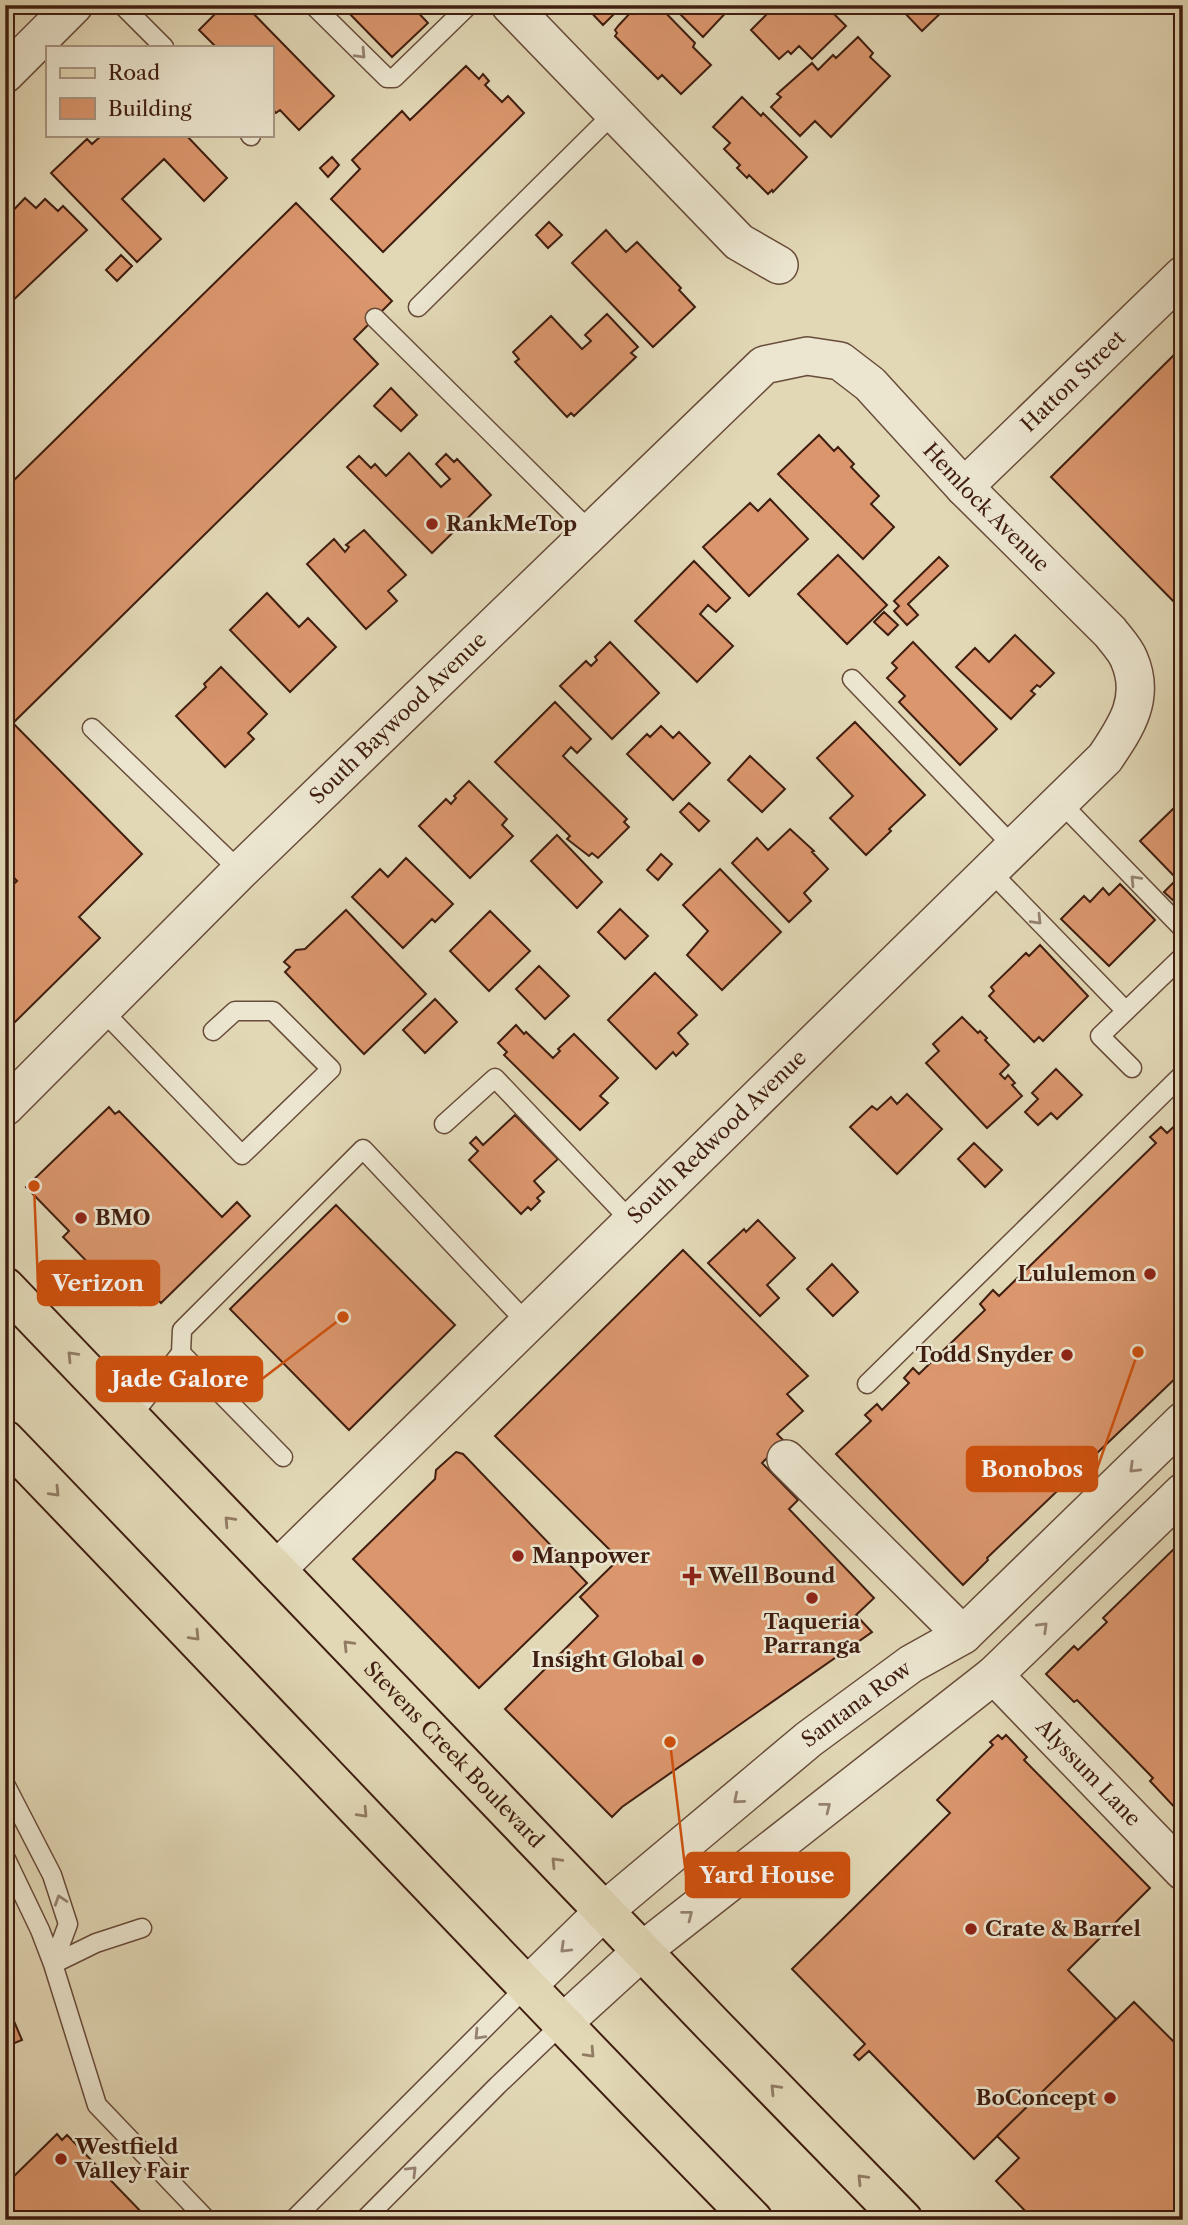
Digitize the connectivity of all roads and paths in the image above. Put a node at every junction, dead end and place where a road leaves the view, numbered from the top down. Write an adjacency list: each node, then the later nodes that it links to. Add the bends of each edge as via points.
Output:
1 (74, 5): 7 (street)
2 (122, 5): 6 (lane)
3 (313, 5): 4 (lane, one-way to 4, via 387,78 394,78)
4 (469, 5)
5 (510, 5): 8 (street)
6 (163, 46)
7 (5, 74)
8 (614, 113): 9 (street, via 739,242); 11 (lane)
9 (779, 265)
10 (1183, 275): 14 (street, Hatton Street)
11 (418, 307)
12 (375, 318): 15 (lane)
13 (807, 356): 14 (street, Hemlock Avenue, via 841,361 870,384); 15 (street, South Baywood Avenue, via 764,365)
14 (964, 487): 17 (street, Hemlock Avenue, via 1110,632 1129,659)
15 (591, 532): 21 (street, South Baywood Avenue)
16 (852, 679): 20 (lane)
17 (1136, 689): 19 (street, South Redwood Avenue, via 1128,724 1105,758)
18 (92, 728): 21 (lane)
19 (1060, 802): 20 (street, South Redwood Avenue); 22 (lane, one-way to 19)
20 (1002, 859): 25 (lane, one-way to 25); 31 (street, South Redwood Avenue)
21 (240, 871): 24 (street, South Baywood Avenue)
22 (1183, 929)
23 (1183, 956): 25 (lane)
24 (102, 1010): 26 (lane, via 242,1155 331,1069 273,1011 235,1011); 29 (street, South Baywood Avenue)
25 (1126, 1011): 27 (lane, via 1100,1035)
26 (213, 1031)
27 (1132, 1068)
28 (1183, 1074): 35 (lane)
29 (5, 1107)
30 (444, 1124): 31 (lane, via 495,1078)
31 (631, 1221): 33 (street, South Redwood Avenue)
32 (5, 1287): 36 (main road, Stevens Creek Boulevard, one-way to 32)
33 (527, 1323): 34 (lane, via 363,1149 182,1330); 42 (street, South Redwood Avenue)
34 (181, 1353): 36 (lane); 39 (lane)
35 (867, 1384)
36 (131, 1417): 42 (main road, Stevens Creek Boulevard, one-way to 36)
37 (1183, 1421): 43 (street, Santana Row, one-way to 43)
38 (5, 1440): 52 (main road, one-way to 52)
39 (283, 1457)
40 (786, 1459): 43 (street)
41 (1183, 1492): 44 (street, one-way to 41)
42 (276, 1570): 48 (main road, Stevens Creek Boulevard, one-way to 42)
43 (963, 1634): 48 (street, Santana Row, one-way to 48, via 911,1664 809,1739)
44 (994, 1675): 47 (street, Alyssum Lane); 50 (street, one-way to 44)
45 (5, 1784): 51 (lane, one-way to 45, via 68,1924 52,1875)
46 (5, 1857): 51 (lane)
47 (1183, 1871)
48 (604, 1911): 50 (main road, Stevens Creek Boulevard); 52 (street, Santana Row, one-way to 52)
49 (142, 1928): 51 (lane, via 96,1942)
50 (642, 1951): 53 (street); 58 (main road, Stevens Creek Boulevard, one-way to 50)
51 (53, 1964): 54 (lane, via 97,2105)
52 (527, 1986): 53 (main road); 55 (lane, one-way to 55)
53 (562, 2024): 56 (lane, one-way to 53); 57 (main road, one-way to 57)
54 (207, 2220)
55 (293, 2220)
56 (364, 2220)
57 (753, 2220)
58 (902, 2220)

